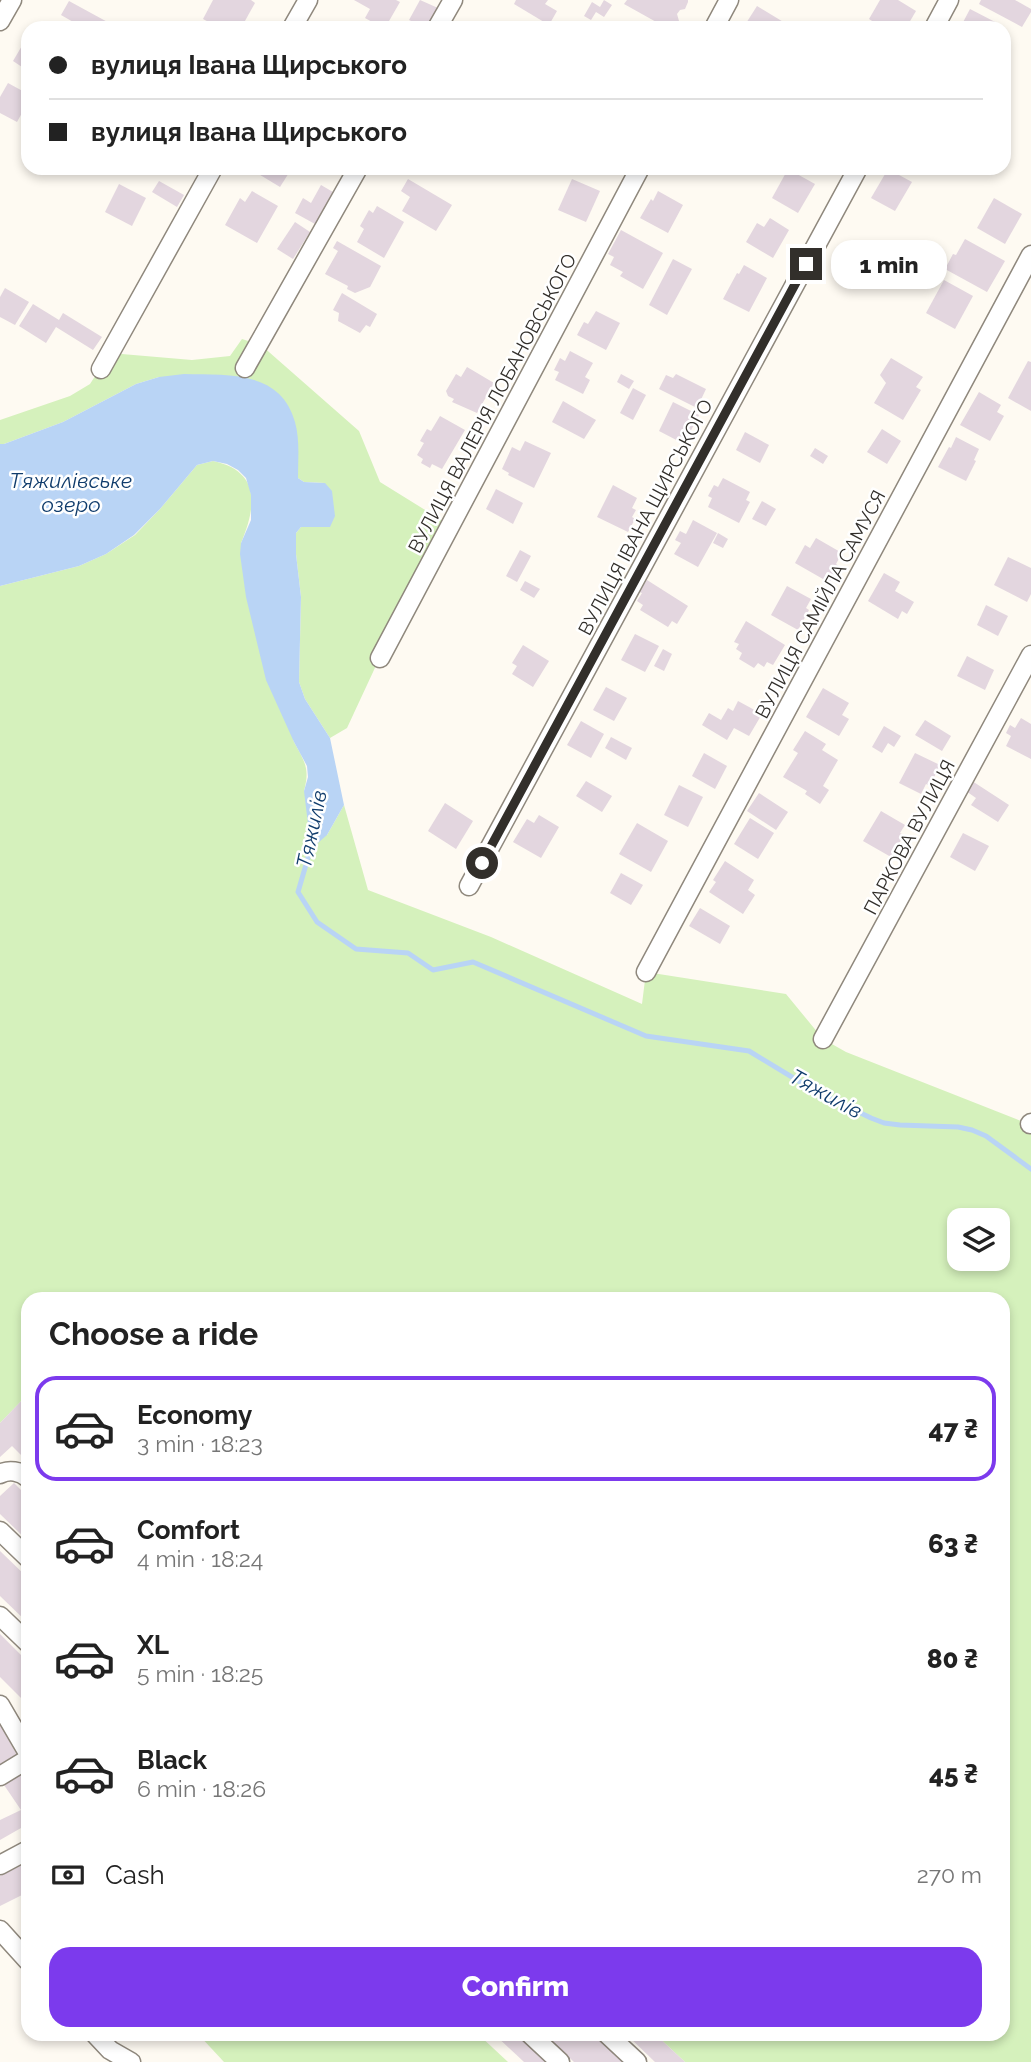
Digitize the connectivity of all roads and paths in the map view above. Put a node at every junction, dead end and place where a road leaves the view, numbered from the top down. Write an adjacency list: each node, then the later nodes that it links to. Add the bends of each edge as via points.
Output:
1 (12, 0): 6 (street)
2 (308, 0): 7 (street)
3 (453, 0): 8 (street)
4 (729, 0): 9 (street)
5 (949, 0): 10 (street)
6 (0, 21)
7 (296, 21)
8 (441, 21)
9 (718, 21)
10 (938, 21)
11 (210, 175): 17 (street)
12 (354, 175): 16 (street)
13 (636, 175): 19 (street, ВУЛИЦЯ ВАЛЕРІЯ ЛОБАНОВСЬКОГО)
14 (854, 175): 20 (street, ВУЛИЦЯ ІВАНА ЩИРСЬКОГО)
15 (1031, 255): 21 (street, ВУЛИЦЯ САМІЙЛА САМУСЯ)
16 (245, 368)
17 (101, 369)
18 (1031, 655): 22 (street, ПАРКОВА ВУЛИЦЯ)
19 (380, 657)
20 (469, 887)
21 (646, 972)
22 (823, 1040)
23 (0, 1474): 24 (street)
24 (21, 1474)
25 (0, 1531): 26 (street)
26 (21, 1551)
27 (0, 1616): 28 (street)
28 (21, 1636)
29 (0, 1705): 30 (street)
30 (21, 1741)
31 (21, 1763): 32 (street)
32 (0, 1776)
33 (21, 1854): 34 (street)
34 (0, 1865)
35 (0, 1930): 36 (street)
36 (21, 1953)
37 (102, 2041): 40 (street)
38 (538, 2041): 41 (street)
39 (614, 2041): 42 (street)
40 (131, 2062)
41 (560, 2062)
42 (636, 2062)

